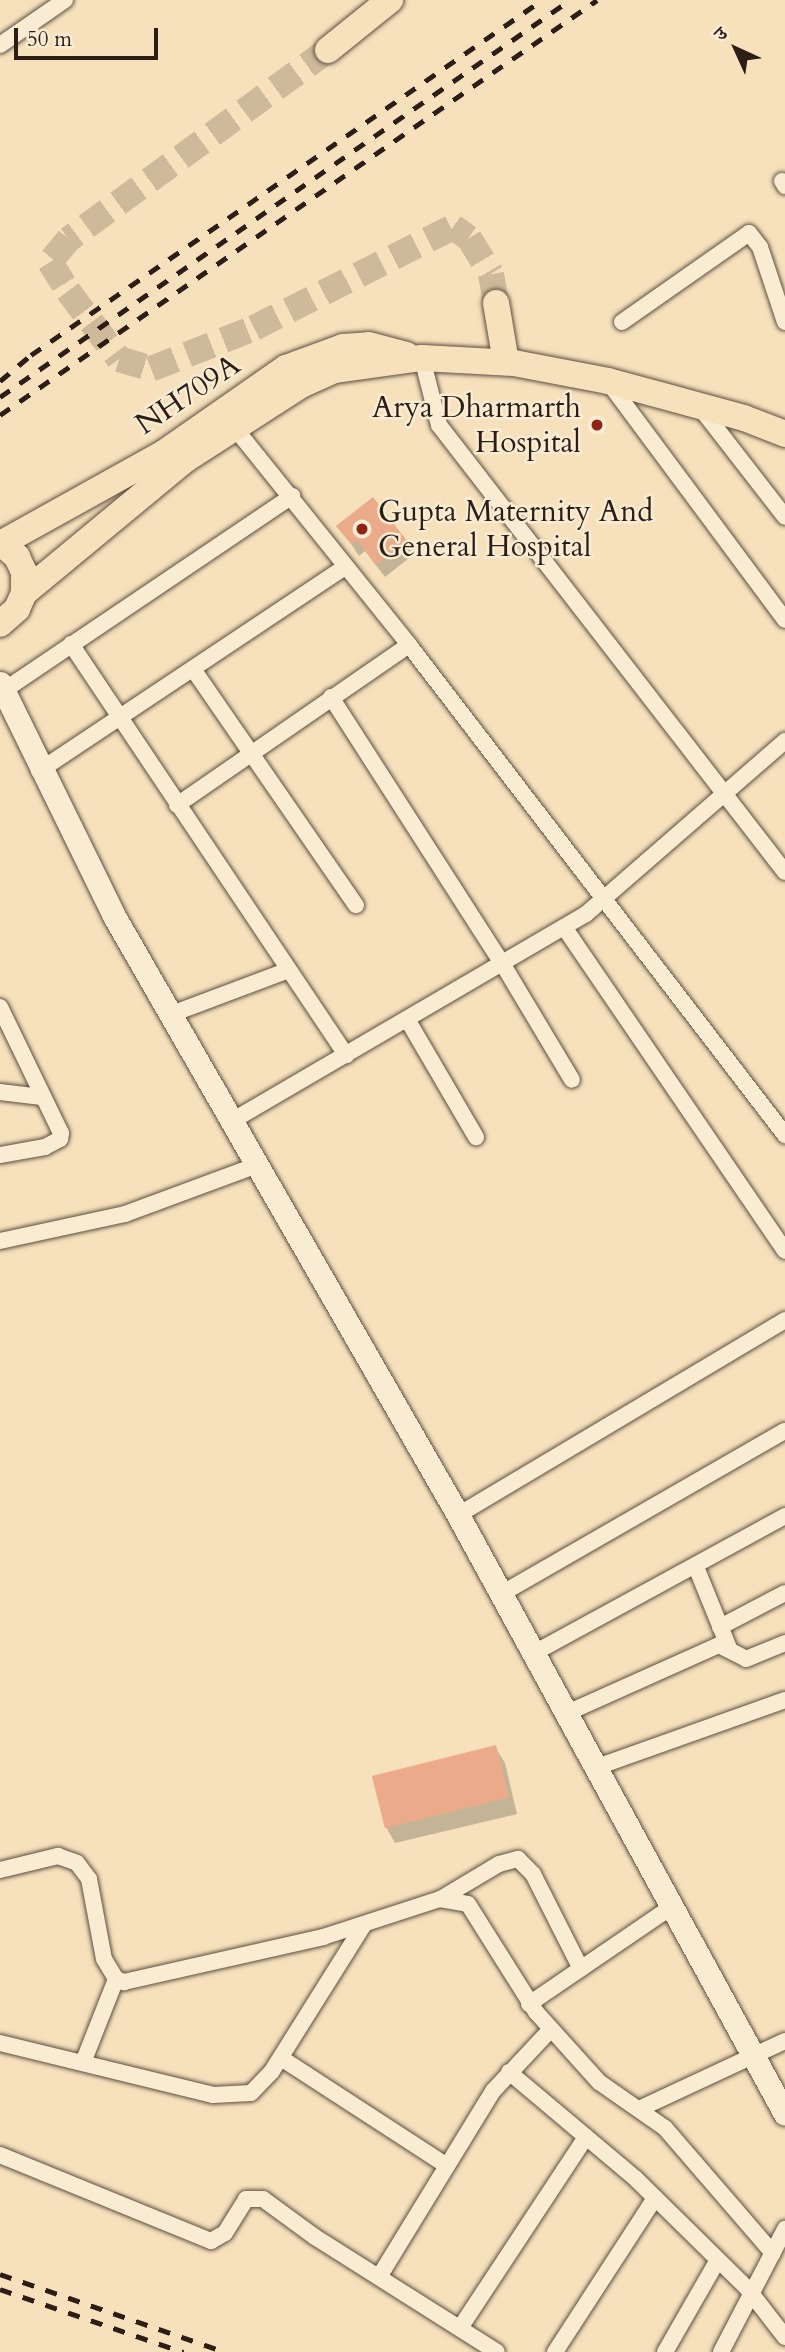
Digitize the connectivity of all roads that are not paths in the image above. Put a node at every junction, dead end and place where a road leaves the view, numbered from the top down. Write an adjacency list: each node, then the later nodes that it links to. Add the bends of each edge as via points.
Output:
1 (65, 0): 3 (street)
2 (390, 0): 4 (highway)
3 (0, 45)
4 (328, 50)
5 (496, 303): 9 (highway)
6 (622, 321): 7 (street, via 749,233 757,237)
7 (785, 322)
8 (422, 358): 9 (highway, NH709A); 12 (highway, NH709A, via 334,370); 16 (highway, NH709A, via 369,345 318,354 286,368 129,475); 30 (street, via 439,425)
9 (506, 362): 10 (highway, NH709A)
10 (608, 381): 11 (highway, NH709A); 19 (street)
11 (698, 405): 13 (highway, NH709A); 15 (street)
12 (234, 427): 14 (street); 18 (highway, NH709A, via 176,467)
13 (785, 434)
14 (292, 496): 17 (street); 21 (street)
15 (785, 517)
16 (1, 542): 18 (highway, via 20,565)
17 (345, 567): 22 (street); 23 (street)
18 (24, 593): 20 (highway, NH709A, via 18,608)
19 (785, 620)
20 (0, 624)
21 (71, 645): 24 (street); 26 (street)
22 (409, 645): 25 (street); 33 (street)
23 (193, 669): 26 (street); 28 (street)
24 (1, 687): 29 (main road)
25 (331, 698): 28 (street); 36 (street)
26 (118, 719): 29 (street); 31 (street)
27 (785, 741): 30 (street)
28 (251, 751): 31 (street); 34 (street)
29 (39, 771): 39 (main road)
30 (724, 792): 32 (street); 33 (street)
31 (177, 805): 37 (street)
32 (785, 873)
33 (604, 900): 35 (street); 46 (street)
34 (356, 905)
35 (564, 927): 36 (street); 51 (street)
36 (502, 963): 40 (street); 42 (street)
37 (289, 970): 39 (street); 41 (street)
38 (0, 1007): 44 (street)
39 (169, 1015): 45 (main road)
40 (407, 1019): 41 (street); 47 (street)
41 (346, 1055): 45 (street)
42 (572, 1080)
43 (0, 1092): 44 (street)
44 (42, 1097): 48 (street, via 61,1139 45,1147)
45 (230, 1122): 49 (main road)
46 (785, 1135)
47 (476, 1137)
48 (0, 1155)
49 (255, 1166): 50 (street, via 125,1214); 54 (main road)
50 (0, 1241)
51 (785, 1251)
52 (785, 1320): 54 (street)
53 (785, 1430): 58 (street)
54 (458, 1515): 58 (main road)
55 (785, 1516): 56 (street)
56 (696, 1567): 59 (street); 62 (street)
57 (785, 1593): 59 (street)
58 (501, 1594): 62 (main road)
59 (720, 1627): 61 (street)
60 (785, 1643): 61 (street, via 746,1659)
61 (729, 1648): 64 (street, via 719,1646)
62 (534, 1653): 64 (main road)
63 (785, 1700): 65 (street)
64 (567, 1713): 65 (main road)
65 (597, 1767): 68 (main road)
66 (0, 1870): 71 (street, via 58,1856 77,1863 89,1879 104,1959)
67 (440, 1899): 69 (street); 70 (street, via 499,1864 518,1859 533,1874); 72 (street, via 457,1899 476,1913)
68 (671, 1908): 70 (street); 76 (main road)
69 (363, 1926): 71 (street, via 144,1978); 77 (street)
70 (581, 1969): 72 (street)
71 (116, 1979): 78 (street)
72 (529, 2004): 73 (street)
73 (551, 2029): 79 (street); 80 (street, via 598,2082)
74 (785, 2041): 76 (street)
75 (0, 2043): 78 (street)
76 (752, 2057): 80 (street); 81 (main road)
77 (281, 2058): 78 (street, via 261,2086 239,2096 157,2082); 84 (street)
78 (84, 2060)
79 (509, 2072): 82 (street); 84 (street)
80 (639, 2109): 87 (street, via 665,2128)
81 (785, 2114)
82 (586, 2137): 85 (street); 91 (street)
83 (0, 2155): 89 (street, via 211,2241 225,2233 246,2199 263,2199)
84 (447, 2166): 89 (street)
85 (655, 2198): 88 (street); 94 (street)
86 (785, 2229): 87 (street)
87 (773, 2253): 90 (street)
88 (718, 2260): 90 (street); 95 (street)
89 (379, 2277): 91 (street)
90 (753, 2295): 92 (street); 96 (street)
91 (460, 2328): 93 (street)
92 (785, 2337)
93 (497, 2352)
94 (555, 2352)
95 (666, 2352)
96 (721, 2352)

